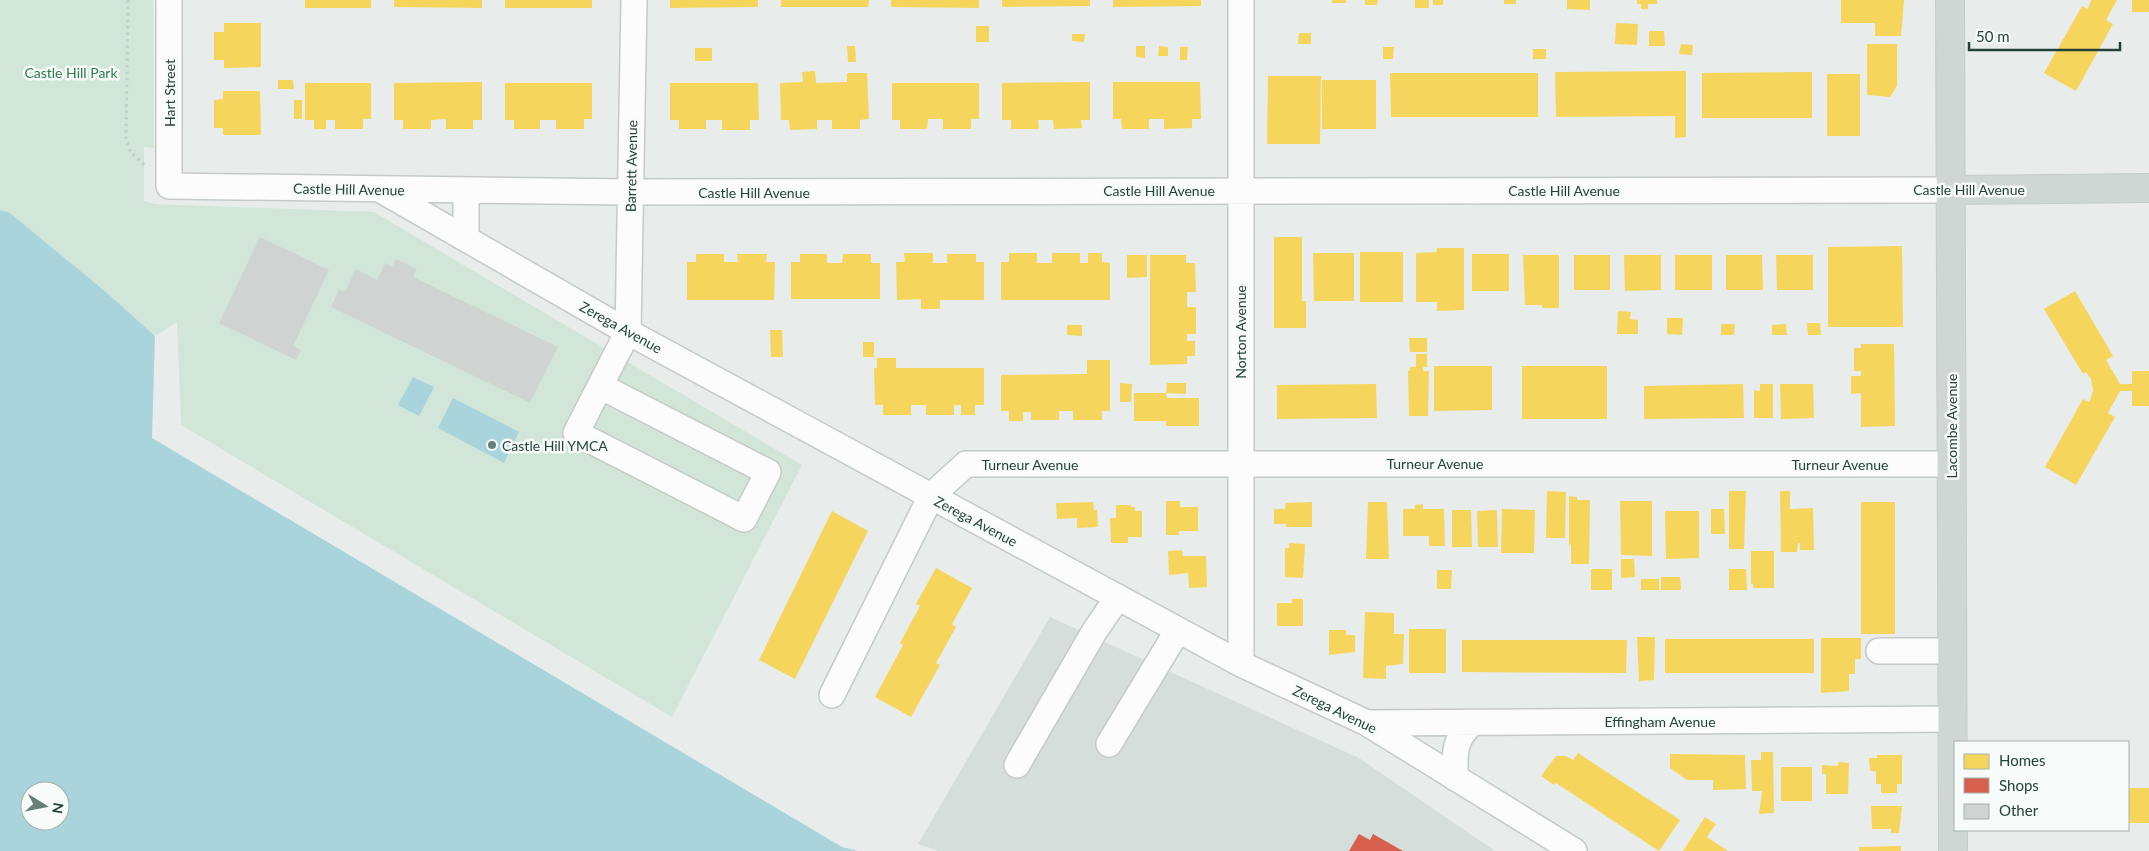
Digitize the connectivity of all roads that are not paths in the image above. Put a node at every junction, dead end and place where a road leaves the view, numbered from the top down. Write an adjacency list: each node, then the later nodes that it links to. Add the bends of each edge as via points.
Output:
1 (169, 0): 5 (street, Hart Street)
2 (634, 0): 11 (street, Barrett Avenue)
3 (1240, 0): 9 (street, Norton Avenue)
4 (1950, 0): 10 (main road, Lacombe Avenue)
5 (169, 186): 7 (street, Castle Hill Avenue)
6 (2149, 188): 10 (main road, Castle Hill Avenue)
7 (379, 189): 8 (street, Castle Hill Avenue); 12 (street, Zerega Avenue)
8 (480, 190): 11 (street, Castle Hill Avenue); 12 (street, via 471,192 466,201)
9 (1240, 190): 10 (street, Castle Hill Avenue); 11 (street, Castle Hill Avenue); 15 (street, Norton Avenue)
10 (1951, 190): 16 (main road, Lacombe Avenue)
11 (631, 192): 13 (street, Barrett Avenue)
12 (466, 239): 13 (street, Zerega Avenue)
13 (628, 332): 14 (street); 17 (street, Zerega Avenue)
14 (600, 386): 14 (street, via 576,433 744,519 768,472)
15 (1240, 462): 16 (street, Turneur Avenue); 17 (street, Turneur Avenue, via 966,464); 22 (street, Norton Avenue)
16 (1951, 464): 21 (main road, Lacombe Avenue)
17 (932, 496): 18 (street, Zerega Avenue); 23 (street, Turneur Avenue)
18 (1118, 597): 19 (street, Zerega Avenue); 28 (street, via 1094,632)
19 (1178, 630): 22 (street, Zerega Avenue); 27 (street)
20 (1879, 651): 21 (street)
21 (1953, 651): 24 (main road, Lacombe Avenue)
22 (1241, 664): 26 (street, Zerega Avenue)
23 (832, 694)
24 (1953, 718): 25 (street, Effingham Avenue); 31 (main road, Lacombe Avenue)
25 (1472, 722): 26 (street, Effingham Avenue); 29 (street, via 1456,742)
26 (1367, 723): 29 (street, Zerega Avenue)
27 (1109, 744)
28 (1017, 765)
29 (1455, 778): 30 (street, Zerega Avenue)
30 (1574, 851)
31 (1953, 851)

